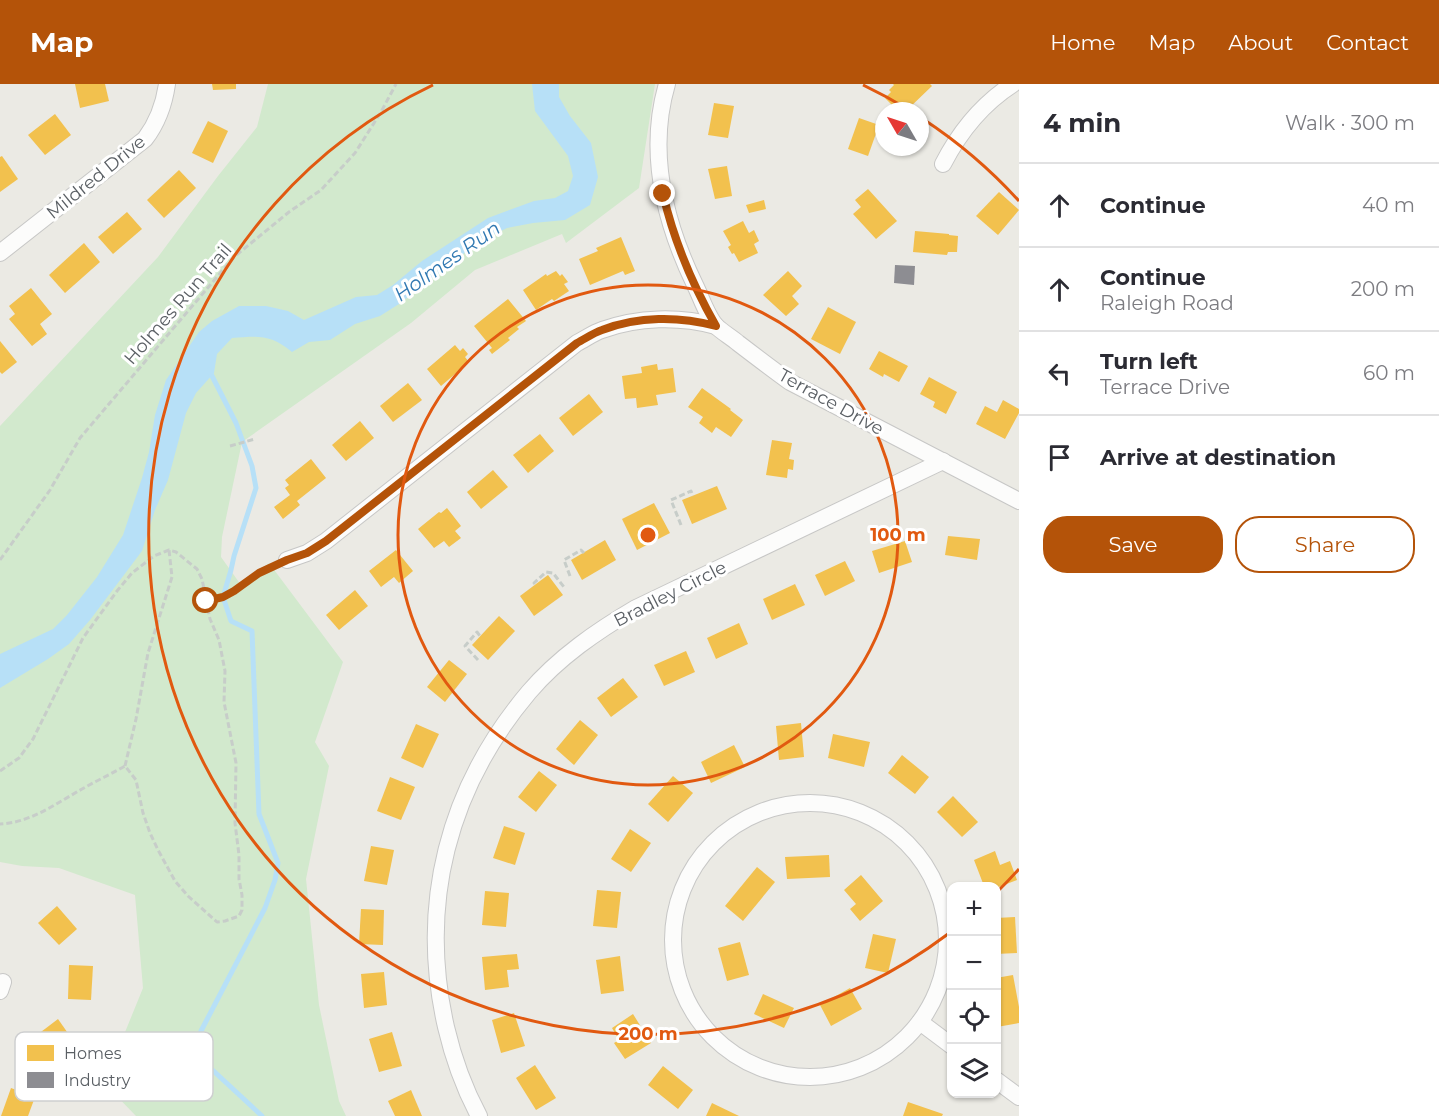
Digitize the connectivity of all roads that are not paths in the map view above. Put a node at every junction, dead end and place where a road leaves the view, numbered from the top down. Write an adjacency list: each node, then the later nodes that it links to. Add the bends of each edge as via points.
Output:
1 (167, 84): 5 (street, Mildred Drive, via 156,124 145,139)
2 (667, 84): 6 (street, Terrace Drive, via 658,131 663,194 686,266)
3 (1013, 84): 4 (street, via 964,128)
4 (943, 164)
5 (0, 253)
6 (716, 326): 7 (street, Terrace Drive, via 790,382); 9 (street, via 678,319 649,320 625,323 584,339 326,541)
7 (943, 461): 8 (street, Terrace Drive); 14 (street, Bradley Circle, via 606,626 554,666 503,726 473,776 457,815 436,909 440,1001 459,1071)
8 (1019, 501)
9 (287, 560)
10 (920, 1022): 10 (street, via 941,979 946,957 945,912 927,867 895,831 851,808 800,802 755,813 724,832 705,850 682,889 672,940 675,966 693,1013 727,1050 773,1072 820,1077 868,1064 903,1041); 11 (street)
11 (948, 1044)
12 (1001, 1084): 13 (street)
13 (1019, 1097)
14 (479, 1116)

